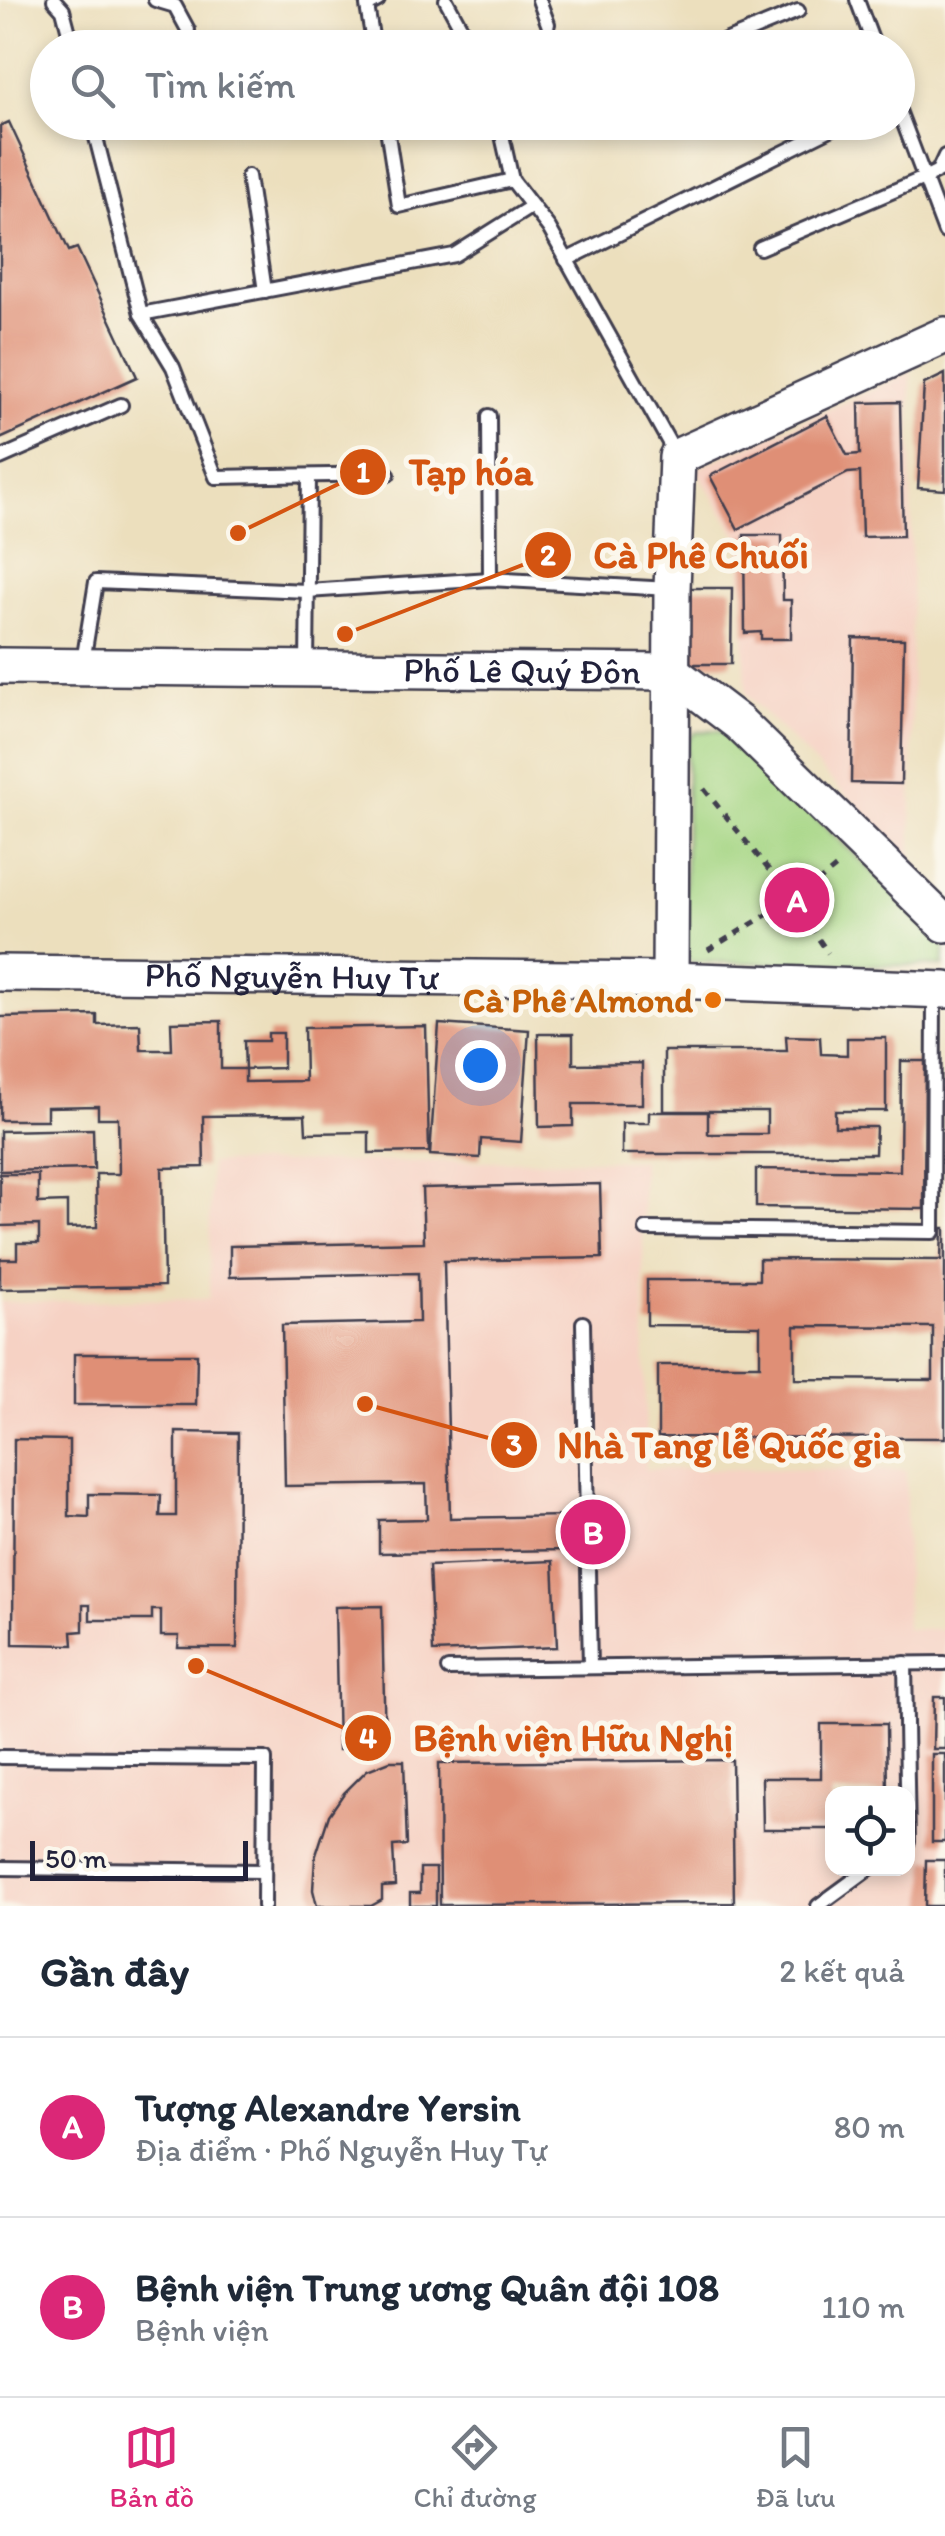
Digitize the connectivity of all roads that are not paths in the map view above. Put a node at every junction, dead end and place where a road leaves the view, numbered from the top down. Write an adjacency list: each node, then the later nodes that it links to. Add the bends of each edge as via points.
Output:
1 (54, 0): 9 (lane)
2 (154, 0): 10 (lane, via 175,6)
3 (378, 0): 11 (lane, via 367,6)
4 (446, 0): 12 (lane)
5 (539, 0): 8 (lane)
6 (857, 0): 14 (lane)
7 (798, 11): 13 (lane)
8 (548, 24)
9 (68, 30)
10 (188, 30)
11 (371, 30)
12 (462, 30)
13 (752, 30)
14 (868, 30)
15 (97, 140): 29 (lane)
16 (389, 140): 23 (lane, via 399,206)
17 (503, 140): 23 (lane)
18 (809, 140): 27 (lane)
19 (910, 140): 22 (lane)
20 (945, 156): 22 (lane, via 938,171)
21 (248, 176): 28 (lane)
22 (924, 178): 25 (lane); 26 (lane)
23 (512, 180): 24 (lane)
24 (532, 206): 27 (lane); 28 (lane, via 454,255)
25 (945, 232)
26 (760, 248)
27 (566, 260): 33 (lane)
28 (265, 290): 29 (lane)
29 (141, 314): 36 (lane, via 173,367 216,477)
30 (945, 335): 33 (street)
31 (122, 404): 34 (lane)
32 (489, 416): 37 (lane)
33 (677, 457): 38 (street)
34 (0, 458)
35 (388, 474): 36 (lane)
36 (309, 476): 39 (lane)
37 (490, 579): 38 (lane); 39 (lane)
38 (672, 590): 43 (street)
39 (307, 592): 41 (lane, via 96,582); 42 (lane)
40 (0, 666): 41 (street, Phố Lê Quý Đôn)
41 (82, 668): 42 (street, Phố Lê Quý Đôn)
42 (307, 671): 43 (street, Phố Lê Quý Đôn)
43 (672, 672): 44 (street, Phố Lê Quý Đôn, via 739,723); 46 (street)
44 (945, 924)
45 (0, 973): 46 (street, Phố Nguyễn Huy Tự)
46 (670, 980): 47 (street, Phố Nguyễn Huy Tự)
47 (939, 990): 48 (lane, via 933,1232)
48 (646, 1229)
49 (583, 1323): 52 (lane)
50 (945, 1662): 51 (lane)
51 (905, 1663): 52 (lane); 55 (lane)
52 (590, 1667): 53 (lane)
53 (448, 1669)
54 (0, 1757): 57 (lane, via 265,1758)
55 (907, 1786)
56 (0, 1868): 57 (lane)
57 (264, 1871): 59 (lane)
58 (859, 1876): 60 (lane)
59 (264, 1906)
60 (818, 1906)

